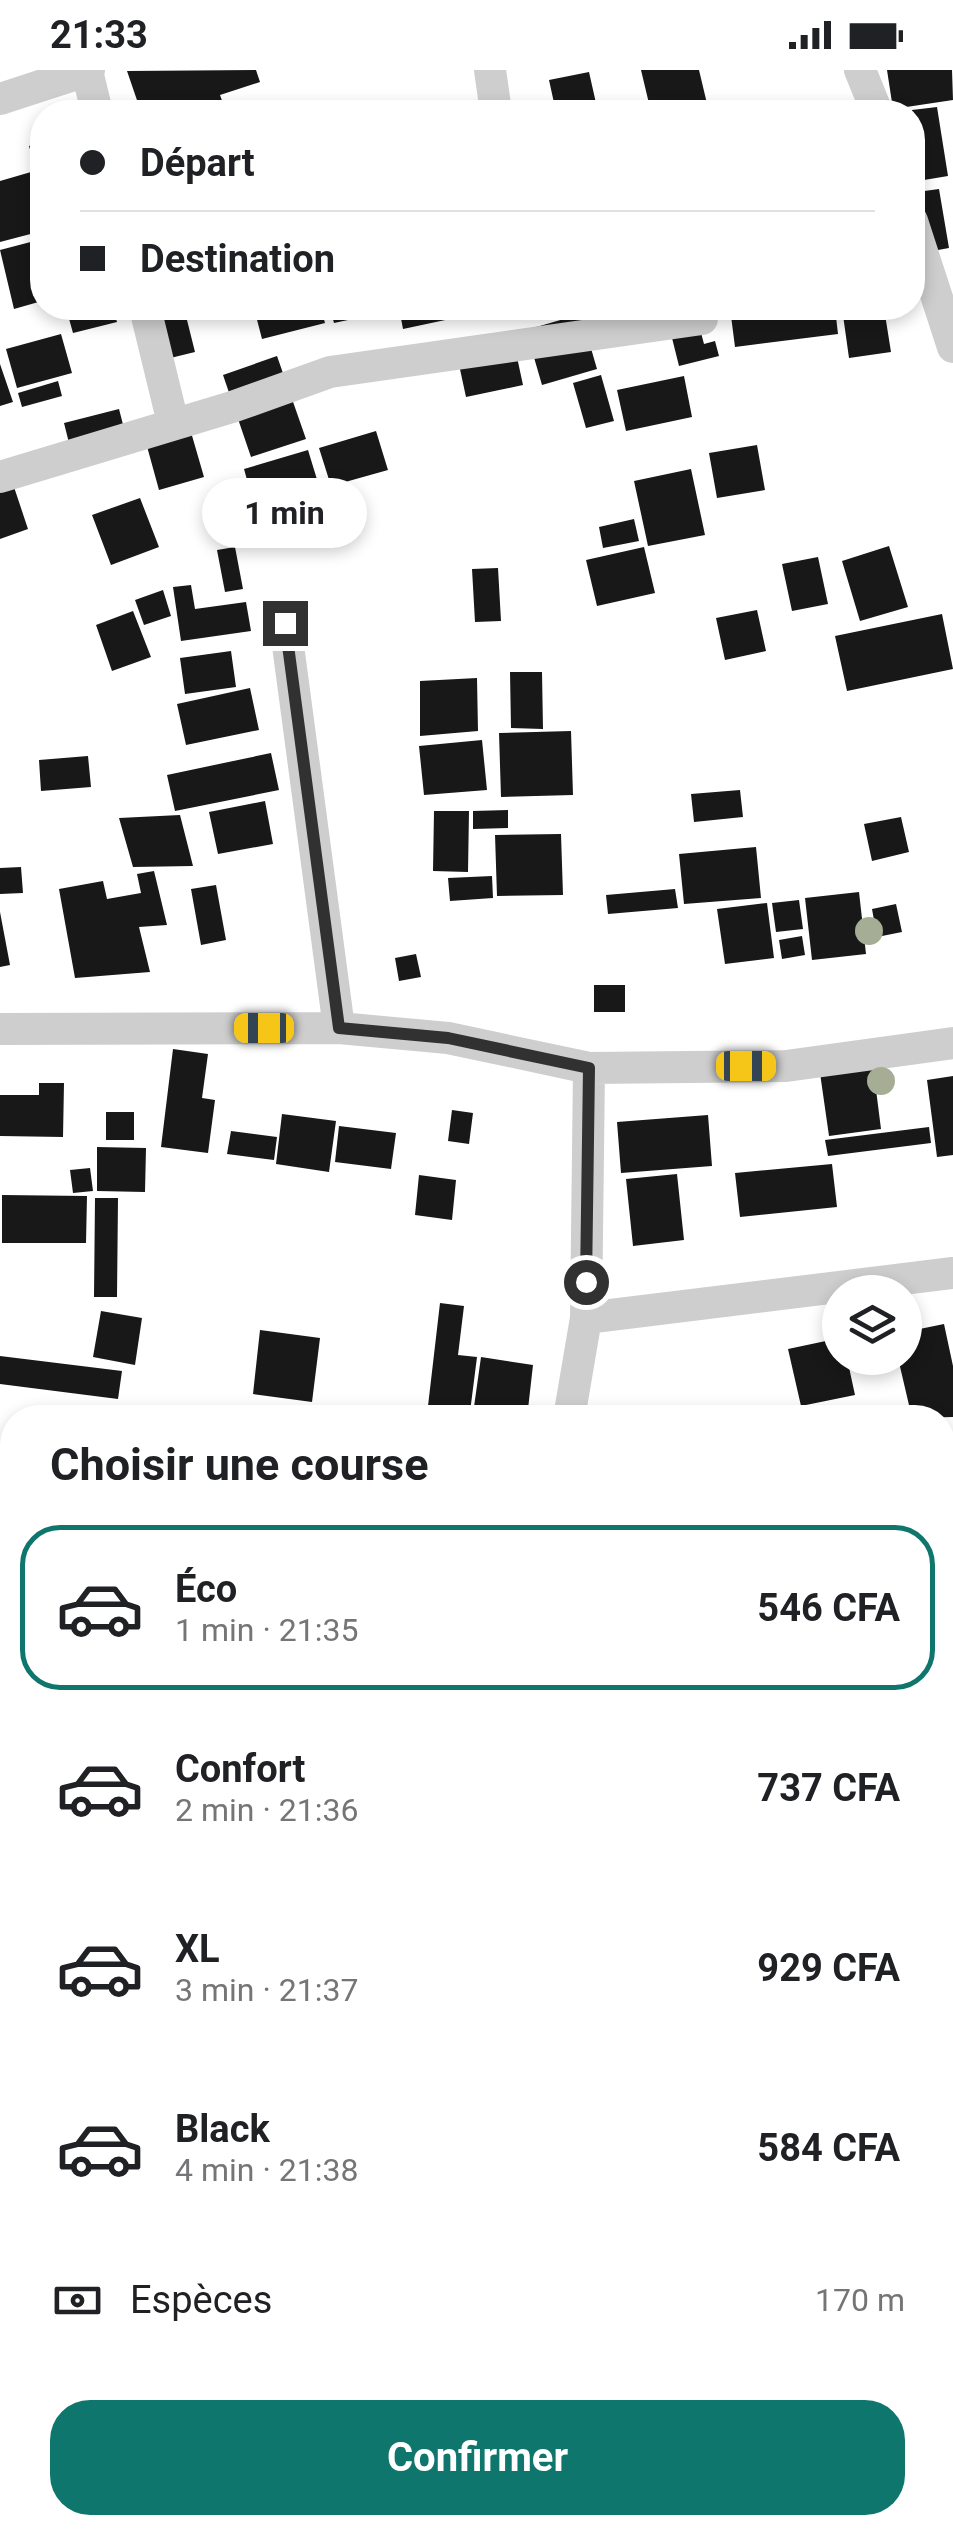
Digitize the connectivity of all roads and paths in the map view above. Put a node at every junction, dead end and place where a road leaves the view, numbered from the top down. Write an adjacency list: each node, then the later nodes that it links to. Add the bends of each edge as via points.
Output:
1 (88, 70): 4 (street); 5 (street)
2 (490, 70): 6 (street)
3 (860, 70): 7 (street)
4 (0, 98)
5 (95, 100)
6 (494, 100)
7 (871, 100)
8 (925, 262): 12 (street)
9 (148, 320): 13 (street)
10 (664, 320): 11 (street)
11 (548, 323): 13 (street, via 330,372)
12 (953, 347)
13 (173, 423): 14 (street)
14 (0, 477)
15 (285, 623): 16 (street)
16 (339, 1028): 17 (street); 19 (street, via 448,1038)
17 (0, 1029)
18 (953, 1043): 19 (street, via 786,1066)
19 (589, 1068): 21 (street)
20 (953, 1274): 21 (street)
21 (586, 1318): 22 (street)
22 (571, 1405)

